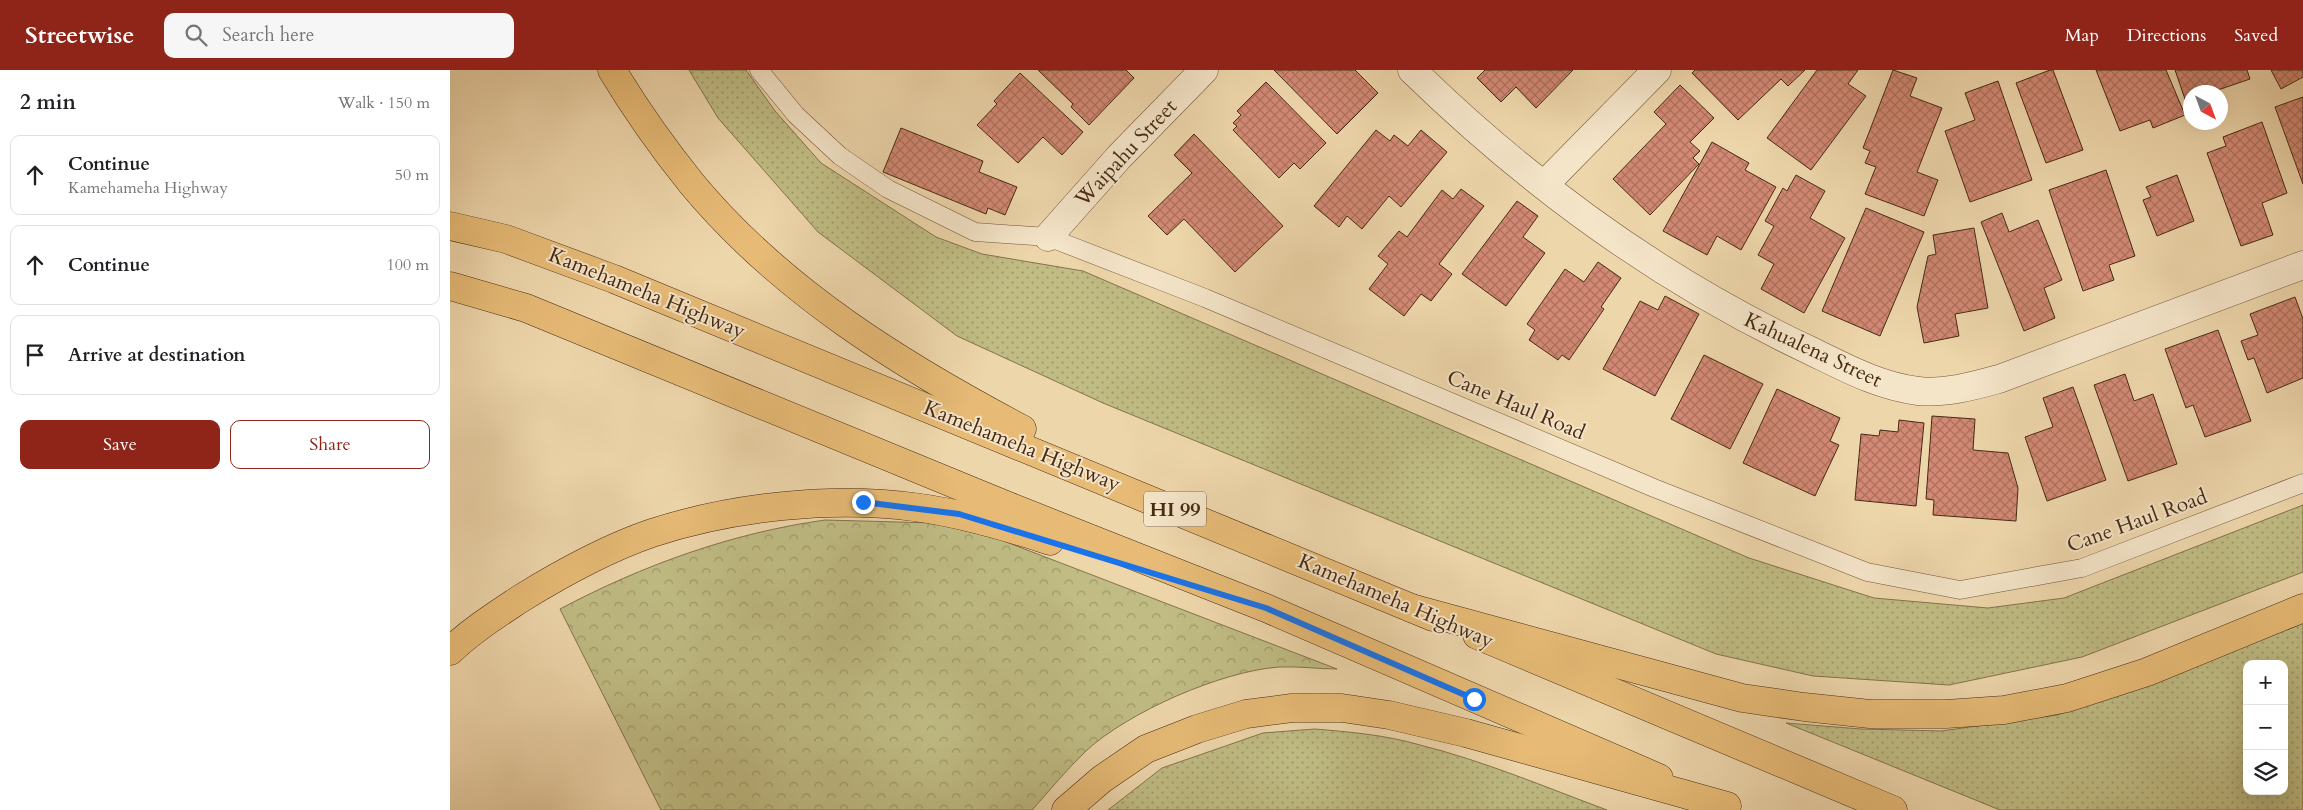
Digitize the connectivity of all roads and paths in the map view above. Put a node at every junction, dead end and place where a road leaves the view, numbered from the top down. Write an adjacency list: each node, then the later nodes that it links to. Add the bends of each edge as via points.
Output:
1 (612, 70): 12 (main road, via 640,115 693,185 747,241 810,297 868,340 946,389)
2 (759, 70): 8 (lane, Cane Haul Road, via 796,115 840,156 888,189 975,232)
3 (1204, 70): 8 (street, Waipahu Street)
4 (1412, 70): 6 (street, Kahualena Street, via 1496,147)
5 (1656, 70): 6 (street)
6 (1544, 185): 9 (street, Kahualena Street, via 1591,221 1750,322 1880,383 1919,391 1957,390 1999,379)
7 (450, 226): 12 (main road, Kamehameha Highway / HI 99, via 506,239 614,279)
8 (1048, 237): 11 (lane, Cane Haul Road, via 1205,298 1654,488 1867,572 1960,590 2082,568)
9 (2303, 265)
10 (450, 286): 13 (main road, via 526,308)
11 (2303, 483)
12 (1160, 502): 14 (main road, Kamehameha Highway / HI 99)
13 (1266, 608): 16 (main road, via 959,514 863,502 810,504 702,520 605,552 552,579 508,607); 17 (main road)
14 (1412, 608): 15 (main road, via 1742,698 1870,714 1946,714 2004,710 2067,698 2147,672); 19 (main road, Kamehameha Highway / HI 99)
15 (2303, 608)
16 (450, 651)
17 (1731, 808): 18 (main road, via 1466,733 1389,715 1342,708 1292,708 1246,714 1146,749 1102,779)
18 (1066, 810)
19 (1893, 810)

